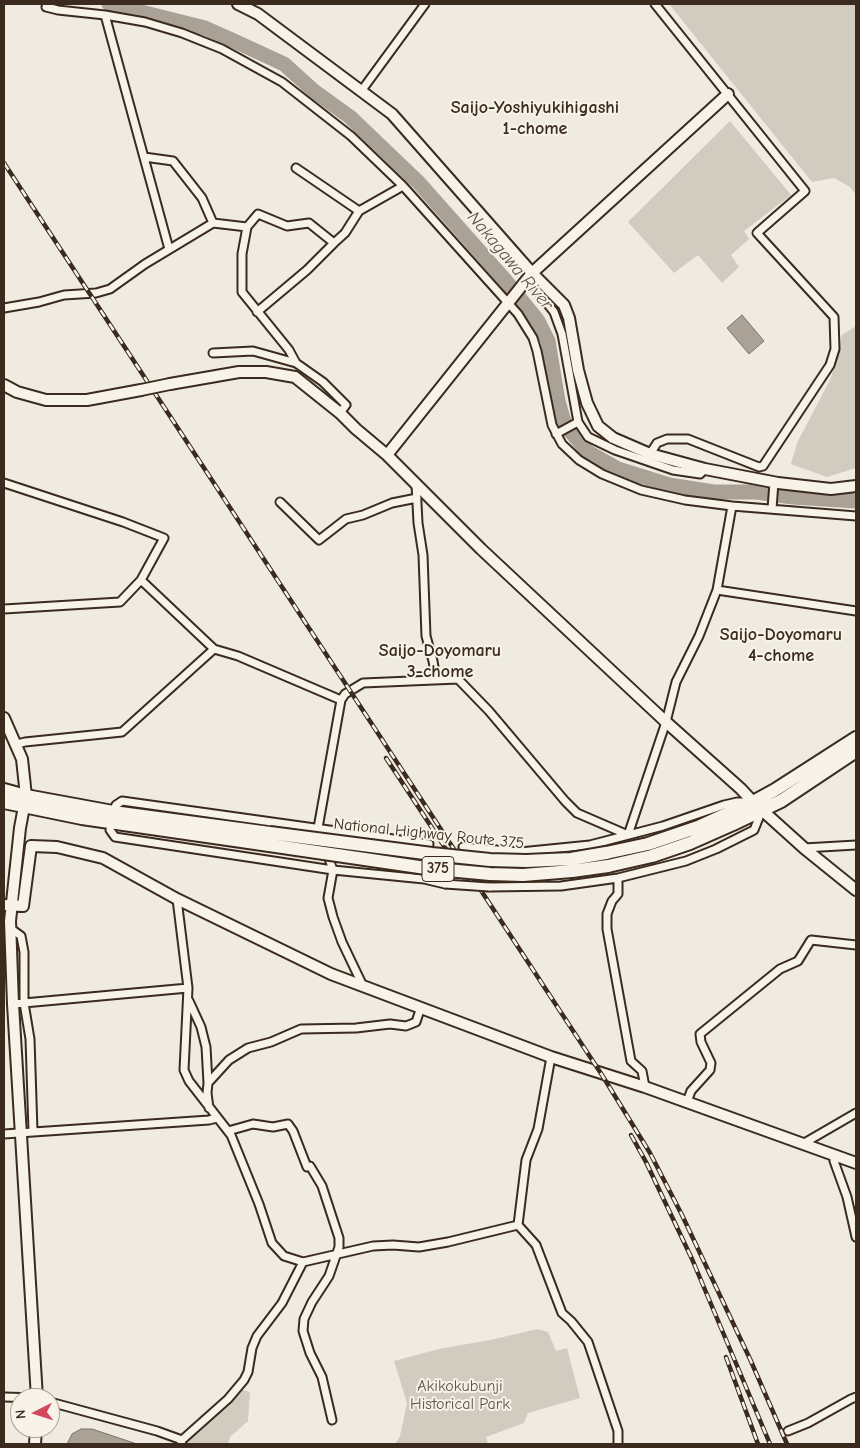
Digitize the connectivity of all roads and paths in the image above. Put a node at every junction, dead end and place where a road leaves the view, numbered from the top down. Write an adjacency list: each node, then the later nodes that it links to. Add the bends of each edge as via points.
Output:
1 (47, 4): 5 (street, via 46,7 58,10)
2 (238, 4): 6 (street, via 258,14)
3 (425, 4): 6 (street)
4 (654, 4): 7 (street)
5 (105, 15): 8 (street); 10 (street, via 182,33 222,48 257,67 282,82 351,136)
6 (362, 90): 16 (street, via 392,114)
7 (728, 94): 16 (street); 26 (street, via 805,191 758,234 834,317 835,350 830,365 763,466 758,467 688,439 667,439 657,443)
8 (144, 157): 12 (street, via 174,160 202,198); 15 (street)
9 (296, 168): 11 (street)
10 (403, 186): 11 (street); 17 (street)
11 (359, 210): 14 (street)
12 (212, 224): 13 (street); 15 (street)
13 (247, 227): 14 (street, via 258,214 287,226 309,222); 19 (street, via 242,254 242,292)
14 (334, 244): 19 (street)
15 (169, 249): 18 (street, via 110,289)
16 (532, 272): 17 (street); 24 (street, via 534,287 554,312 562,334); 26 (street, via 564,305 587,403 598,426 613,438)
17 (509, 302): 25 (street, via 533,338 550,419); 27 (street)
18 (4, 308)
19 (257, 312): 21 (street)
20 (213, 353): 21 (street, via 253,351)
21 (296, 363): 23 (street, via 323,382 346,405)
22 (4, 385): 23 (street, bridge, via 46,400 87,400 239,372 266,372 295,377)
23 (340, 413): 27 (street)
24 (577, 422): 25 (street); 28 (street, via 588,437 615,450 673,470 700,474)
25 (557, 433): 35 (street, via 562,444 590,468 641,490)
26 (650, 454): 28 (street)
27 (387, 455): 30 (street)
28 (705, 469): 31 (street)
29 (4, 483): 38 (street, via 164,538)
30 (416, 484): 33 (street); 46 (street)
31 (774, 485): 32 (street, via 831,489); 36 (street)
32 (856, 486)
33 (417, 498): 34 (street, via 346,519 320,540); 43 (street, via 426,636)
34 (280, 502)
35 (732, 506): 36 (street); 39 (street)
36 (772, 510): 37 (street)
37 (856, 516)
38 (141, 580): 40 (street, via 120,602); 42 (street)
39 (717, 590): 41 (street); 46 (street, via 676,682)
40 (4, 609)
41 (856, 610)
42 (214, 649): 44 (street); 48 (street, via 122,732)
43 (436, 679): 44 (street, via 362,683); 56 (street, via 458,679 577,813)
44 (341, 700): 55 (street)
45 (4, 718): 48 (street)
46 (666, 722): 53 (street); 56 (street)
47 (856, 738): 53 (highway, National Highway Route 375 / 375, via 775,790)
48 (17, 744): 52 (street, via 22,759)
49 (856, 751): 53 (highway, National Highway Route 375 / 375, via 781,800)
50 (4, 790): 52 (highway, National Highway Route 375 / 375)
51 (4, 802): 52 (highway, National Highway Route 375 / 375)
52 (25, 802): 54 (highway, National Highway Route 375 / 375); 70 (street)
53 (758, 806): 56 (street, via 738,802 724,805); 57 (highway, National Highway Route 375 / 375, bridge, via 648,844 571,859 490,860); 57 (highway, National Highway Route 375 / 375, bridge, via 690,843 652,856 608,866 543,873 490,874 426,868); 61 (street); 64 (street, via 754,830 686,861)
54 (112, 818): 55 (street, via 116,805 122,801); 57 (highway, National Highway Route 375 / 375); 63 (street, via 110,830 115,837)
55 (318, 828): 63 (street); 65 (street, via 429,844)
56 (628, 836): 58 (street)
57 (270, 839)
58 (590, 845): 62 (street); 66 (street)
59 (856, 845): 61 (street)
60 (463, 847): 62 (street)
61 (804, 848): 68 (street)
62 (520, 852): 67 (street)
63 (333, 870): 65 (street); 72 (street, via 328,898 332,917)
64 (618, 878): 66 (street); 79 (street, via 618,894 607,914 607,929 631,1061 642,1071)
65 (424, 879): 67 (street, bridge, via 444,884)
66 (595, 881): 67 (street)
67 (522, 887)
68 (856, 890)
69 (177, 899): 70 (street, via 103,858 56,847 31,846 24,906); 72 (street, via 331,974); 73 (street)
70 (7, 905): 75 (street)
71 (856, 945): 80 (street, via 811,940 798,961 780,969 700,1034 711,1063 710,1070 691,1091)
72 (363, 986): 76 (street)
73 (188, 988): 74 (street); 75 (street)
74 (187, 999): 78 (street, via 201,1027); 81 (street, via 184,1070)
75 (19, 1004): 84 (street, via 30,1039); 86 (street)
76 (421, 1007): 77 (street); 78 (street, via 416,1022 406,1026 301,1029 239,1052)
77 (551, 1056): 79 (street); 91 (street, via 538,1129 526,1160)
78 (208, 1082): 81 (street)
79 (645, 1087): 80 (street)
80 (687, 1102): 88 (street)
81 (209, 1108): 83 (street)
82 (856, 1113): 88 (street)
83 (217, 1118): 84 (street); 85 (street)
84 (33, 1131): 86 (street)
85 (228, 1131): 93 (street, via 254,1124 273,1127 288,1124 307,1167 310,1166 322,1186 339,1238); 94 (street, via 272,1243 284,1256)
86 (21, 1132): 87 (street); 95 (street)
87 (4, 1134)
88 (805, 1144): 89 (street)
89 (834, 1155): 90 (street); 92 (street)
90 (856, 1163)
91 (518, 1225): 93 (street, via 419,1247 373,1246); 101 (street, via 536,1245 562,1313 588,1342 618,1431)
92 (856, 1236)
93 (337, 1255): 94 (street); 98 (street, via 329,1276 304,1319 303,1331 322,1378)
94 (303, 1262): 100 (street, via 282,1303 257,1336 244,1380)
95 (36, 1388)
96 (856, 1397): 99 (street)
97 (60, 1405): 100 (street, via 157,1431)
98 (332, 1420)
99 (788, 1431)
100 (181, 1442)
101 (618, 1444)

